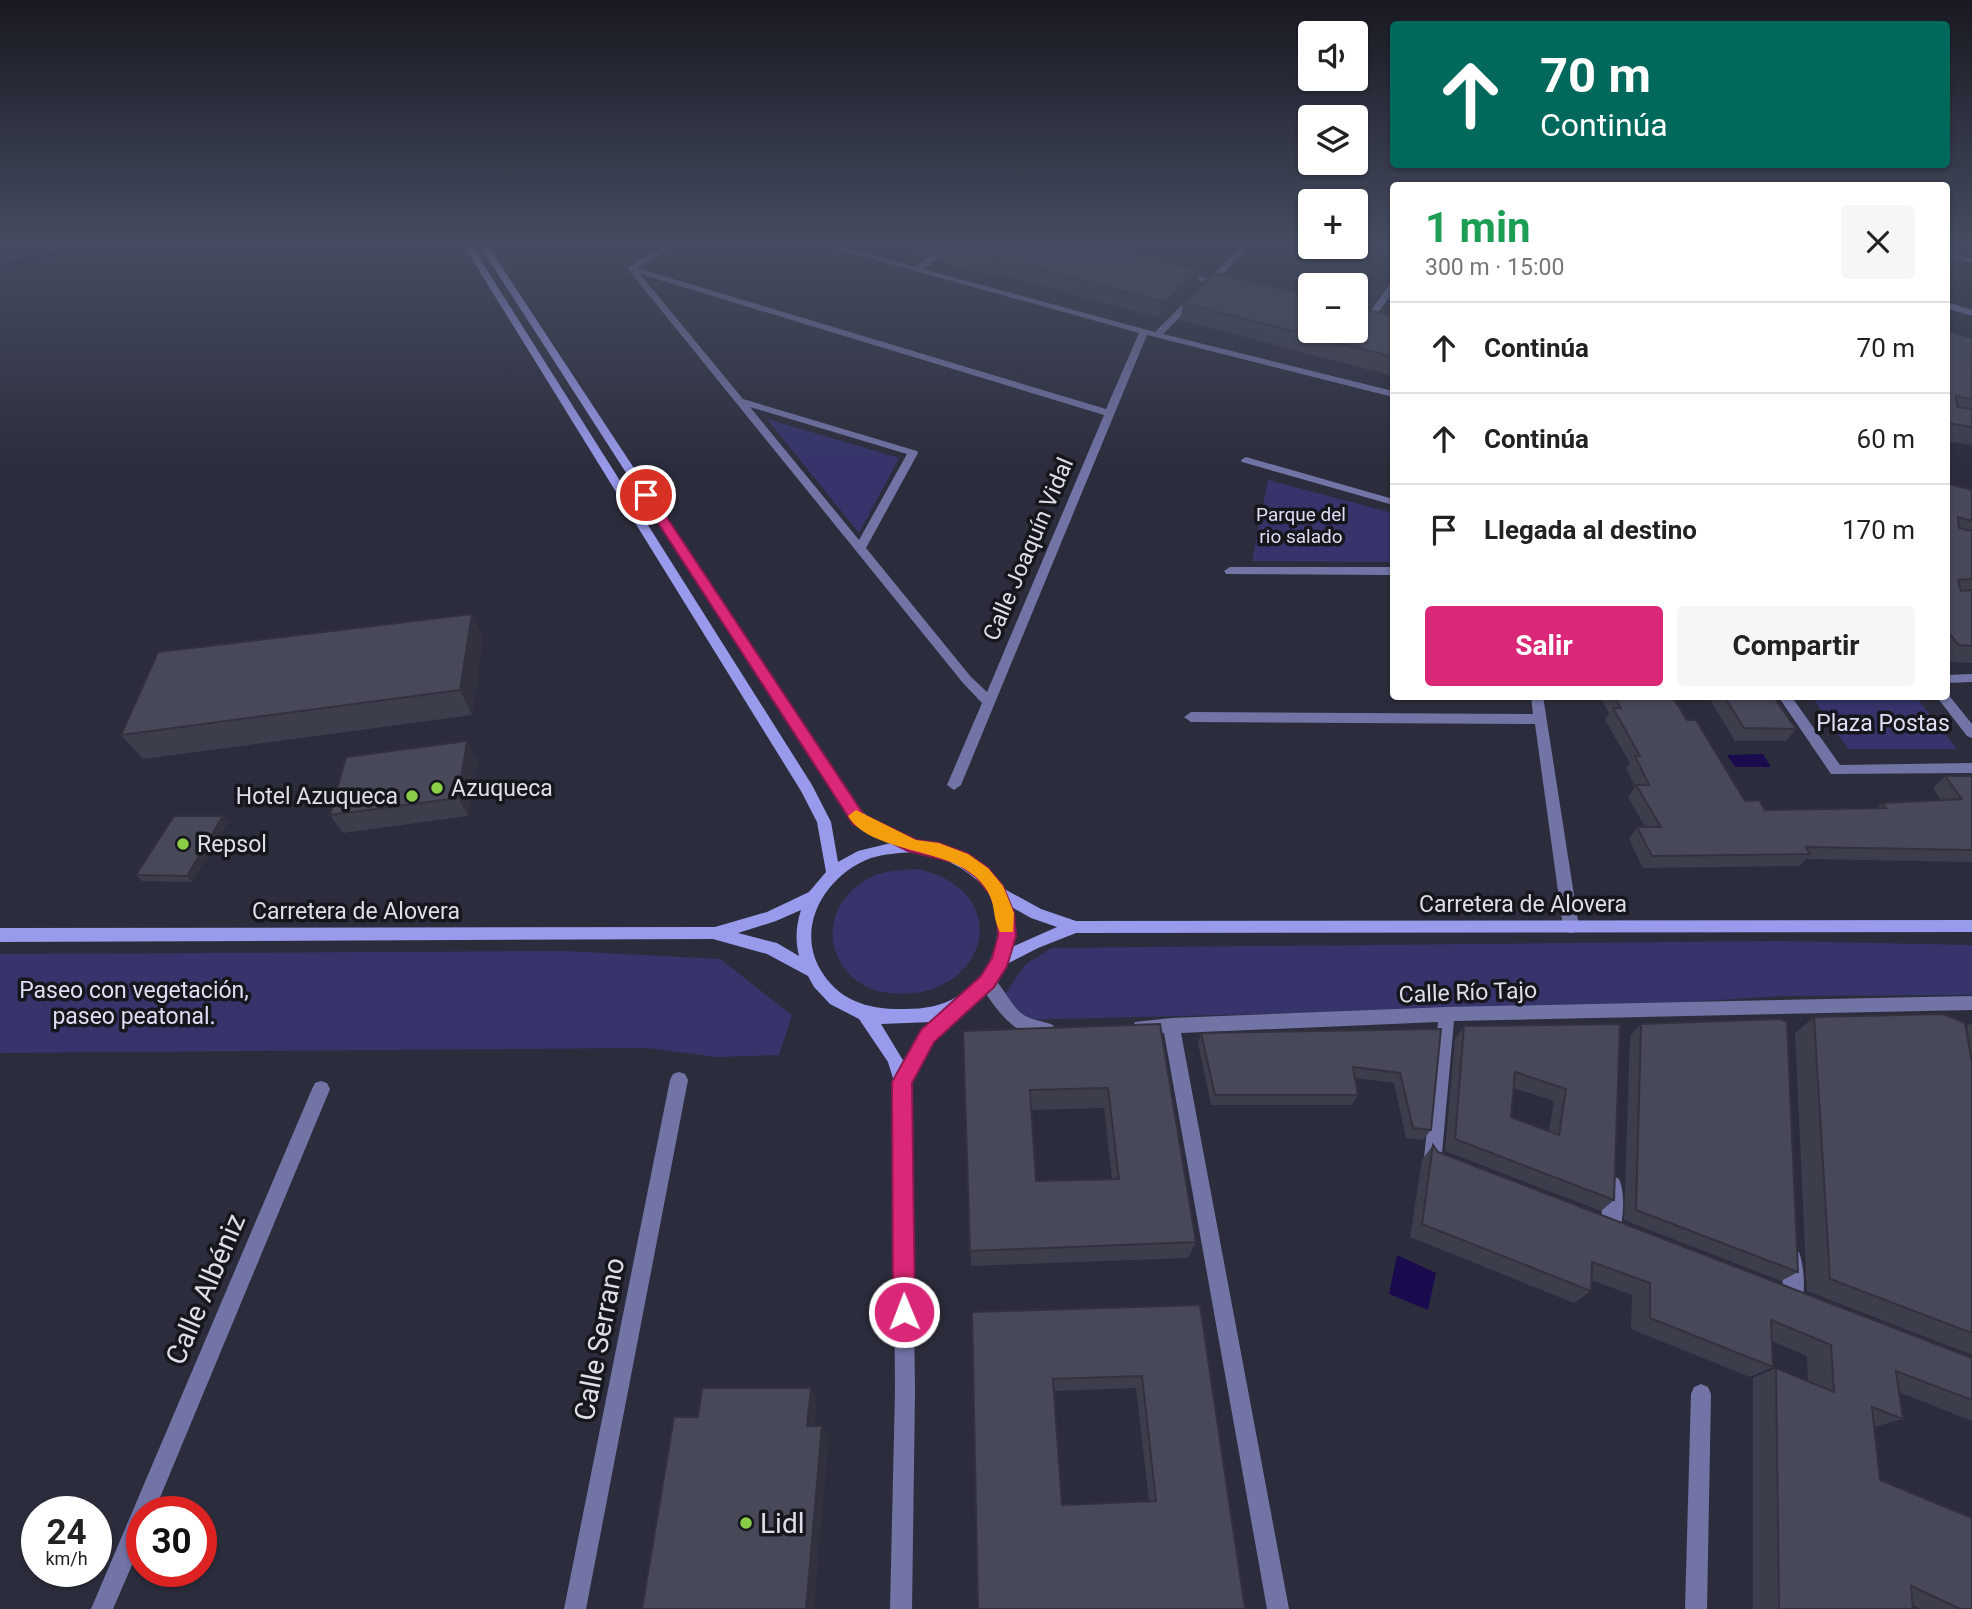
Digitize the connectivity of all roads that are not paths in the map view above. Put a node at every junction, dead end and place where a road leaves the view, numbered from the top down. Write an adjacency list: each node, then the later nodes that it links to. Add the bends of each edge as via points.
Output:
1 (513, 318): 31 (street, via 807,789 824,822)
2 (531, 318): 30 (street, via 851,810 870,827)
3 (672, 318): 12 (street)
4 (796, 318): 13 (street)
5 (1097, 318): 9 (street)
6 (1174, 318): 10 (street)
7 (1369, 319): 8 (street)
8 (1381, 322)
9 (1144, 331): 10 (street); 13 (street, Calle Joaquín Vidal)
10 (1159, 333): 11 (street)
11 (1390, 393)
12 (739, 400): 16 (street); 16 (street, via 913,453)
13 (1108, 413): 24 (street, Calle Joaquín Vidal)
14 (1246, 460): 15 (street)
15 (1390, 501)
16 (860, 549): 24 (street)
17 (1230, 570): 18 (street)
18 (1390, 571)
19 (1972, 678): 20 (street)
20 (1950, 679)
21 (1538, 700): 26 (street)
22 (1787, 700): 28 (street, via 1836,769)
23 (1945, 700): 27 (street)
24 (988, 701): 29 (street, Calle Joaquín Vidal)
25 (1191, 717): 26 (street)
26 (1540, 719): 36 (street)
27 (1972, 733)
28 (1972, 768)
29 (954, 785)
30 (914, 846): 31 (street, via 885,848); 32 (street, via 962,859)
31 (833, 873): 33 (street)
32 (997, 891): 35 (street, Carretera de Alovera, via 1036,914); 39 (street, via 1006,913)
33 (813, 897): 37 (street, Carretera de Alovera, via 763,920); 40 (street, via 803,921 802,946)
34 (1972, 926): 36 (street, Carretera de Alovera)
35 (1076, 927): 36 (street, Carretera de Alovera); 39 (street, Carretera de Alovera)
36 (1572, 927)
37 (713, 933): 38 (street, Carretera de Alovera); 40 (street, Carretera de Alovera, via 761,944)
38 (0, 935)
39 (1001, 960): 41 (street)
40 (810, 970): 44 (street, via 841,1004)
41 (987, 981): 42 (street); 48 (street, via 1007,1012 1031,1030)
42 (966, 1000): 44 (street, via 934,1015 899,1019); 50 (street, via 928,1036)
43 (1972, 1003): 45 (street, Calle Río Tajo, via 1948,1010 1619,1017)
44 (865, 1014): 50 (street, via 895,1059)
45 (1447, 1014): 46 (street, Calle Río Tajo); 52 (street, via 1433,1158)
46 (1171, 1025): 47 (street, Calle Río Tajo); 63 (street)
47 (1130, 1027)
48 (1062, 1030)
49 (678, 1080): 61 (street, Calle Serrano)
50 (902, 1082): 62 (street, via 905,1391)
51 (321, 1089): 58 (street, Calle Albéniz)
52 (1459, 1168)
53 (1614, 1171): 54 (street)
54 (1612, 1226)
55 (1792, 1242): 56 (street)
56 (1794, 1297)
57 (1700, 1394): 64 (street)
58 (151, 1496)
59 (126, 1554): 60 (street, Calle Albéniz)
60 (103, 1609)
61 (575, 1609)
62 (901, 1609)
63 (1278, 1609)
64 (1696, 1609)

